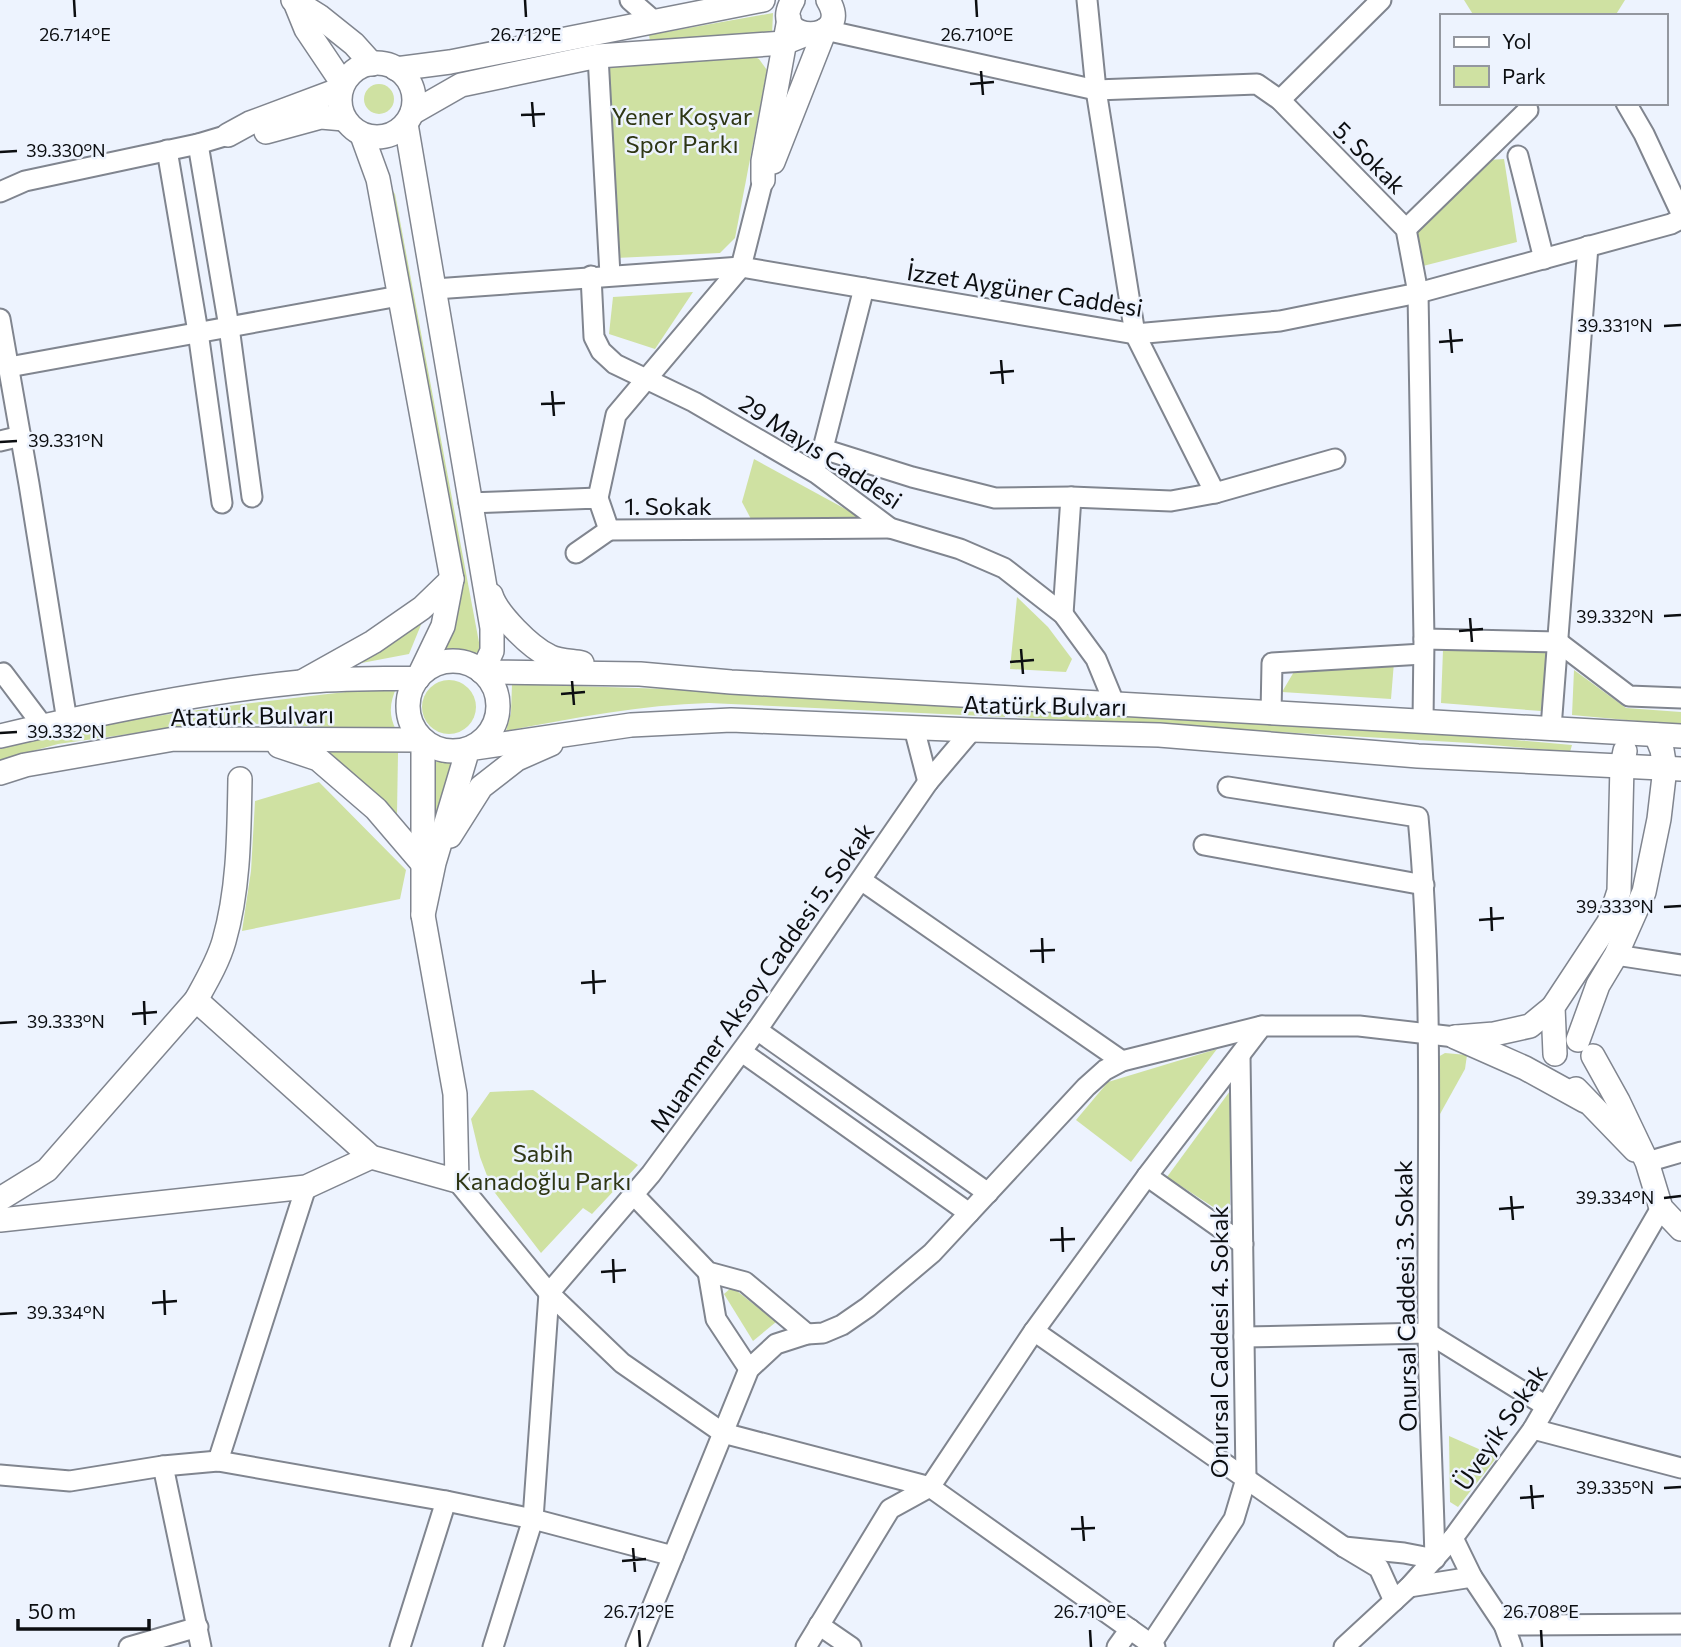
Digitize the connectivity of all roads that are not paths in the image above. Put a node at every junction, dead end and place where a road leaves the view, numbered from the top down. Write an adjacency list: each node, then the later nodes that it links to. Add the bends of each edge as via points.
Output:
1 (630, 0): 8 (street)
2 (763, 0): 8 (main road)
3 (828, 0): 9 (main road, via 832,10)
4 (847, 0): 9 (main road)
5 (1087, 0): 14 (street)
6 (1381, 0): 15 (street)
7 (294, 1): 11 (main road, via 345,37); 13 (main road)
8 (654, 21): 12 (main road)
9 (804, 25): 10 (main road); 14 (street, 5. Sokak); 25 (main road, via 763,161); 25 (main road, via 776,158)
10 (598, 56): 18 (main road, via 461,85); 32 (street)
11 (372, 64): 12 (main road); 13 (main road, via 350,74)
12 (396, 69): 18 (main road, via 412,88)
13 (342, 87): 19 (main road); 20 (main road)
14 (1096, 90): 15 (street, 5. Sokak, via 1258,84); 40 (street)
15 (1280, 100): 28 (street, 5. Sokak)
16 (1627, 105): 27 (street, via 1644,134)
17 (1528, 110): 28 (street)
18 (409, 118): 21 (main road, via 397,132 386,136); 34 (main road)
19 (344, 119): 20 (main road, via 321,117 256,135); 21 (main road)
20 (229, 135): 22 (street)
21 (362, 135): 36 (main road, via 378,179)
22 (198, 144): 23 (street); 38 (street)
23 (167, 150): 26 (street, via 26,181); 39 (street)
24 (1518, 156): 30 (street)
25 (763, 180): 31 (street)
26 (0, 192)
27 (1679, 221): 29 (street, İzzet Aygüner Caddesi)
28 (1406, 229): 35 (street, 5. Sokak)
29 (1588, 246): 30 (street, İzzet Aygüner Caddesi); 60 (street)
30 (1544, 259): 35 (street, İzzet Aygüner Caddesi)
31 (741, 267): 32 (street, İzzet Aygüner Caddesi); 33 (street, İzzet Aygüner Caddesi); 42 (street)
32 (601, 275): 34 (street, İzzet Aygüner Caddesi); 42 (street, 29 Mayıs Caddesi, via 594,337 615,364)
33 (864, 288): 40 (street, İzzet Aygüner Caddesi); 45 (street)
34 (435, 289): 53 (main road)
35 (1418, 293): 40 (street, İzzet Aygüner Caddesi, via 1280,321); 61 (street, 5. Sokak)
36 (399, 296): 38 (street); 58 (main road)
37 (0, 319): 41 (street)
38 (229, 327): 39 (street); 49 (street)
39 (198, 332): 41 (street); 52 (street)
40 (1135, 334): 48 (street)
41 (9, 367): 43 (street)
42 (646, 378): 47 (street, 29 Mayıs Caddesi); 51 (street, via 617,415)
43 (21, 436): 44 (street); 70 (street)
44 (0, 441)
45 (823, 449): 47 (street); 50 (street, via 995,498)
46 (1335, 459): 48 (street)
47 (816, 473): 54 (street, 29 Mayıs Caddesi)
48 (1215, 493): 50 (street, via 1171,501)
49 (252, 497)
50 (1071, 497): 59 (street)
51 (598, 498): 53 (street, 1. Sokak); 55 (street, 1. Sokak)
52 (222, 503)
53 (469, 503): 56 (main road)
54 (890, 528): 55 (street, 1. Sokak); 59 (street, 29 Mayıs Caddesi, via 1004,568)
55 (609, 530): 57 (street)
56 (475, 541): 62 (main road, via 492,628 492,651); 64 (main road, via 494,604 511,625 549,656)
57 (576, 553)
58 (452, 579): 65 (main road, via 443,626); 66 (main road, via 373,642)
59 (1063, 614): 68 (street, 29 Mayıs Caddesi, via 1096,659)
60 (1558, 642): 61 (street); 67 (street, via 1629,696); 74 (street)
61 (1423, 646): 69 (street, via 1272,663); 71 (street, 5. Sokak)
62 (482, 672): 64 (main road, Atatürk Bulvarı); 65 (main road, Atatürk Bulvarı, via 453,662 428,669); 83 (main road, via 495,689 497,718 481,742)
63 (0, 674): 72 (street)
64 (640, 674): 68 (main road, Atatürk Bulvarı)
65 (418, 678): 66 (main road, Atatürk Bulvarı); 82 (main road, via 408,710)
66 (301, 682): 70 (main road, Atatürk Bulvarı)
67 (1681, 698)
68 (1115, 705): 69 (main road, Atatürk Bulvarı)
69 (1271, 714): 71 (main road, Atatürk Bulvarı)
70 (67, 721): 72 (main road, Atatürk Bulvarı)
71 (1423, 722): 74 (main road, Atatürk Bulvarı)
72 (43, 726): 79 (main road, Atatürk Bulvarı)
73 (915, 728): 75 (main road, Atatürk Bulvarı); 76 (main road, Atatürk Bulvarı, via 731,720); 88 (street)
74 (1551, 728): 77 (main road, Atatürk Bulvarı)
75 (972, 730): 84 (main road, Atatürk Bulvarı, via 1159,734 1418,756); 88 (street, Muammer Aksoy Caddesi 5. Sokak)
76 (577, 732): 83 (main road, Atatürk Bulvarı); 91 (main road, via 517,759 481,787)
77 (1631, 733): 78 (main road, Atatürk Bulvarı); 84 (main road)
78 (1656, 735): 80 (main road, Atatürk Bulvarı); 85 (main road)
79 (0, 736)
80 (1681, 736)
81 (259, 740): 82 (main road, Atatürk Bulvarı); 86 (main road, Atatürk Bulvarı, via 174,739); 91 (main road, via 318,759 376,809)
82 (423, 740): 83 (main road, Atatürk Bulvarı, via 444,750); 91 (main road)
83 (468, 749): 91 (main road)
84 (1622, 765): 85 (main road, Atatürk Bulvarı); 97 (main road, via 1619,891 1609,922)
85 (1673, 769): 94 (main road, via 1644,892)
86 (0, 772)
87 (240, 779): 96 (main road, via 234,894 224,943)
88 (928, 782): 92 (street, Muammer Aksoy Caddesi 5. Sokak)
89 (1228, 787): 93 (street, Onursal Caddesi 3. Sokak, via 1418,817)
90 (1204, 845): 93 (street)
91 (428, 863): 112 (main road, via 423,915 454,1094)
92 (861, 880): 99 (street, Muammer Aksoy Caddesi 5. Sokak); 105 (street)
93 (1424, 884): 100 (street, Onursal Caddesi 3. Sokak)
94 (1616, 955): 95 (street); 102 (main road, via 1598,985)
95 (1681, 965)
96 (195, 1000): 109 (main road); 116 (main road, via 47,1170)
97 (1553, 1007): 101 (main road, via 1530,1026); 106 (main road)
98 (1262, 1026): 100 (street, via 1359,1026); 104 (street); 105 (street)
99 (757, 1030): 103 (street, Muammer Aksoy Caddesi 5. Sokak); 114 (street)
100 (1427, 1033): 101 (street); 125 (street, Onursal Caddesi 3. Sokak)
101 (1455, 1037): 107 (main road)
102 (1585, 1048): 106 (main road, via 1572,1039 1561,1044); 106 (main road, via 1591,1066 1584,1074 1574,1077); 110 (main road, via 1618,1101)
103 (741, 1052): 115 (street, Muammer Aksoy Caddesi 5. Sokak); 118 (street)
104 (1240, 1056): 111 (street); 121 (street, Onursal Caddesi 4. Sokak)
105 (1122, 1061): 114 (street, via 1086,1087)
106 (1560, 1064): 107 (main road)
107 (1585, 1101): 110 (main road)
108 (1681, 1152): 110 (street)
109 (372, 1157): 112 (main road); 113 (main road)
110 (1647, 1162): 117 (main road)
111 (1147, 1176): 121 (street); 124 (street)
112 (457, 1181): 123 (street)
113 (306, 1187): 119 (main road); 132 (street)
114 (988, 1193): 118 (street)
115 (635, 1195): 122 (street); 123 (street, Muammer Aksoy Caddesi 5. Sokak)
116 (0, 1199)
117 (1661, 1208): 120 (main road); 129 (street, Üveyik Sokak)
118 (969, 1213): 126 (street, via 932,1253 868,1307 842,1325)
119 (0, 1220)
120 (1681, 1229)
121 (1242, 1244): 127 (street, Onursal Caddesi 4. Sokak)
122 (708, 1272): 126 (street, via 745,1282); 128 (street, via 716,1319)
123 (549, 1293): 131 (street, via 622,1363); 139 (street)
124 (1034, 1331): 136 (street); 137 (street)
125 (1428, 1333): 127 (street); 129 (street); 143 (street, Onursal Caddesi 3. Sokak)
126 (807, 1334): 128 (street, via 776,1344)
127 (1244, 1337): 136 (street, Onursal Caddesi 4. Sokak)
128 (749, 1369): 131 (street)
129 (1546, 1406): 130 (street, Üveyik Sokak)
130 (1533, 1429): 134 (street); 140 (street, Üveyik Sokak)
131 (723, 1433): 137 (street); 142 (street)
132 (218, 1461): 133 (street); 138 (street)
133 (163, 1466): 135 (street, via 70,1481); 150 (street)
134 (1681, 1468)
135 (0, 1475)
136 (1246, 1479): 141 (street); 152 (street, Onursal Caddesi 4. Sokak, via 1234,1519)
137 (930, 1487): 148 (street, via 890,1509); 151 (street)
138 (446, 1501): 139 (street); 155 (street)
139 (533, 1520): 142 (street); 156 (street)
140 (1453, 1538): 143 (street, Üveyik Sokak); 144 (street)
141 (1344, 1547): 143 (street); 146 (street, via 1379,1568)
142 (673, 1556): 157 (street)
143 (1435, 1559): 145 (street, Üveyik Sokak)
144 (1472, 1577): 145 (street); 149 (street)
145 (1409, 1587): 146 (street, Üveyik Sokak)
146 (1394, 1601): 161 (street, Üveyik Sokak)
147 (1681, 1624): 149 (street)
148 (819, 1625): 158 (street); 159 (street)
149 (1504, 1625): 162 (street)
150 (198, 1627): 153 (street); 154 (street)
151 (1130, 1629): 152 (street); 160 (street)
152 (1153, 1645)
153 (129, 1647)
154 (201, 1647)
155 (400, 1647)
156 (493, 1647)
157 (636, 1647)
158 (806, 1647)
159 (851, 1647)
160 (1117, 1647)
161 (1344, 1647)
162 (1512, 1647)

